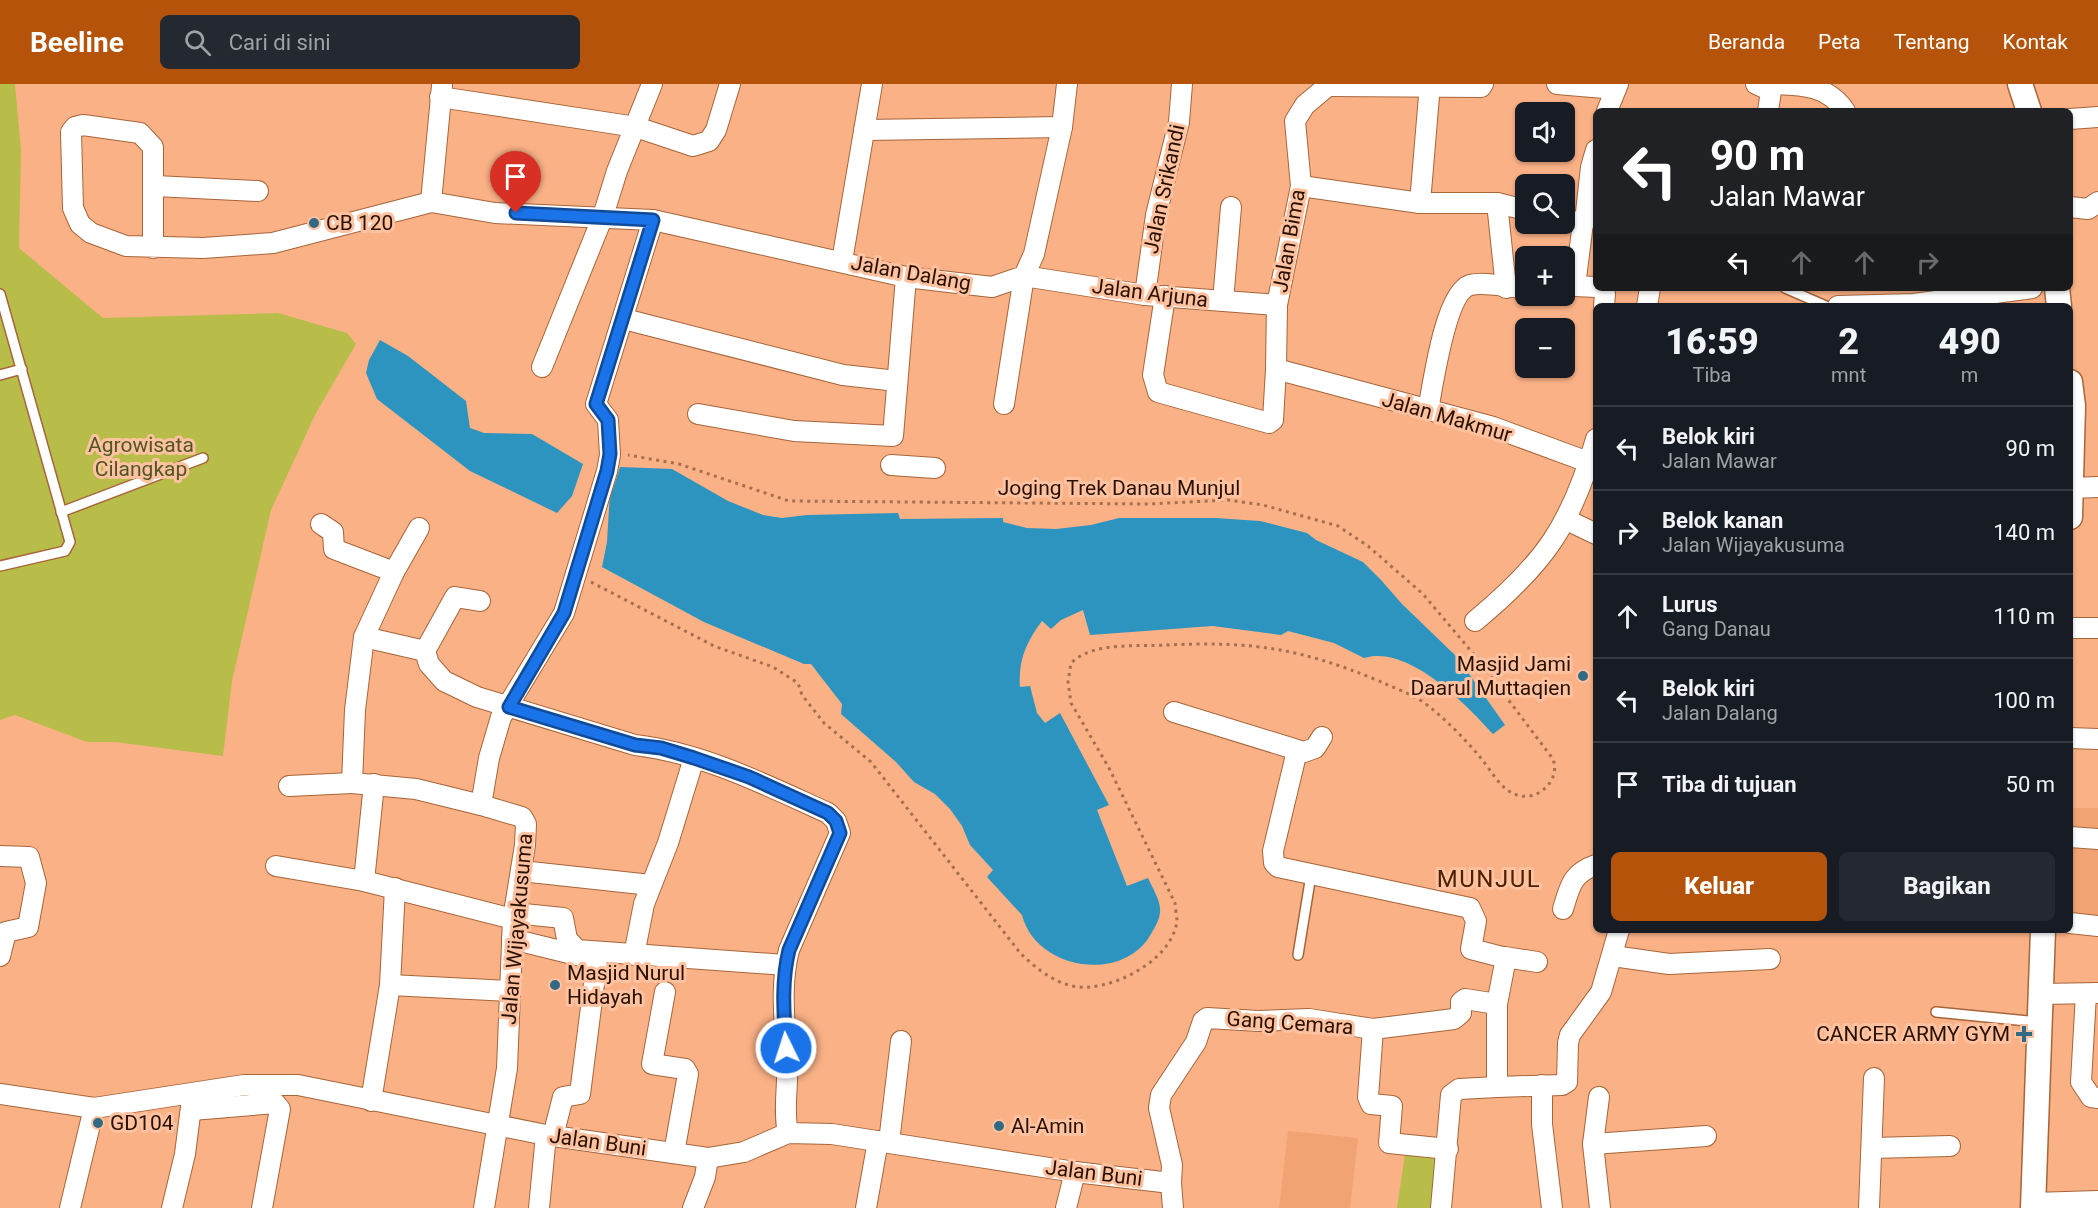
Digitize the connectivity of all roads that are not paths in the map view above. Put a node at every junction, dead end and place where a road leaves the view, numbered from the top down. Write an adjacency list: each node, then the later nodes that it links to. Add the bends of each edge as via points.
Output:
1 (652, 84): 21 (street)
2 (730, 84): 21 (street, via 716,130 701,146)
3 (872, 84): 23 (street)
4 (1067, 84): 22 (street)
5 (1182, 84): 49 (street, Jalan Srikandi, via 1179,122 1156,215)
6 (1483, 84): 12 (street)
7 (1557, 84): 13 (street)
8 (1756, 84): 16 (street, via 1771,92)
9 (1770, 84): 17 (street, via 1808,85 1830,93)
10 (2020, 84): 18 (street)
11 (1329, 85): 12 (street); 26 (street, Jalan Bima, via 1305,105 1295,121)
12 (1430, 85): 29 (street)
13 (1617, 86): 15 (street)
14 (441, 91): 21 (street); 28 (street)
15 (1608, 108)
16 (1768, 108)
17 (1842, 108)
18 (2029, 108)
19 (2098, 117): 20 (street)
20 (2073, 119)
21 (636, 127): 35 (street)
22 (1062, 127): 23 (street); 40 (street, via 1034,254)
23 (864, 130): 39 (street)
24 (1593, 160): 36 (street)
25 (155, 186): 27 (street); 38 (street); 38 (street, via 153,147 140,133 82,125 71,132 73,208 81,224 91,233 126,246)
26 (1301, 186): 29 (street); 54 (street, Jalan Bima)
27 (258, 191)
28 (430, 202): 35 (street, Jalan Dalang, via 495,213); 38 (street, via 273,243)
29 (1420, 202): 31 (street)
30 (2098, 202): 34 (street, via 2088,209)
31 (1497, 203): 33 (street); 44 (street)
32 (1231, 207): 51 (street)
33 (1515, 207)
34 (2073, 207)
35 (603, 216): 37 (street, Jalan Dalang); 56 (street)
36 (1575, 218)
37 (653, 220): 39 (street, Jalan Dalang); 55 (street)
38 (153, 248)
39 (842, 261): 41 (street, Jalan Dalang)
40 (1024, 276): 41 (street, Jalan Dalang, via 992,287); 49 (street, Jalan Arjuna); 61 (street)
41 (906, 277): 60 (street)
42 (1575, 286): 43 (street)
43 (1593, 287)
44 (1506, 288): 45 (street); 62 (street, via 1481,284 1460,292 1448,316)
45 (1515, 288)
46 (1792, 291): 52 (lane)
47 (2010, 291): 53 (street)
48 (0, 294): 57 (lane)
49 (1145, 295): 50 (street, Jalan Arjuna)
50 (1165, 296): 51 (street, Jalan Arjuna); 58 (street, via 1153,375 1158,392 1269,423 1273,420)
51 (1223, 301): 54 (street, Jalan Arjuna)
52 (1819, 303)
53 (1921, 303)
54 (1277, 305): 58 (street)
55 (624, 319): 60 (street, via 843,375); 84 (street, via 596,404 608,420 608,463 564,613)
56 (542, 367)
57 (22, 369): 59 (lane); 71 (lane)
58 (1276, 369): 62 (street, Jalan Makmur)
59 (0, 375)
60 (897, 381): 64 (street)
61 (1004, 404)
62 (1428, 410): 67 (street, Jalan Makmur, via 1493,427)
63 (698, 414): 64 (street, via 794,430)
64 (893, 436): 68 (street, via 891,472)
65 (1593, 448): 67 (street)
66 (203, 458): 71 (lane)
67 (1588, 462): 72 (street)
68 (935, 468)
69 (2073, 488): 70 (street)
70 (2098, 488)
71 (61, 512): 76 (lane, via 69,549)
72 (1567, 520): 75 (street); 79 (street, via 1522,580)
73 (321, 524): 77 (street, via 333,532 334,549)
74 (419, 528): 77 (street)
75 (1593, 533)
76 (0, 566)
77 (394, 572): 82 (street)
78 (480, 601): 83 (street, via 454,597)
79 (1475, 621)
80 (2073, 628): 81 (street)
81 (2098, 628)
82 (364, 637): 83 (street); 91 (street)
83 (425, 651): 84 (street, via 429,664 444,681)
84 (509, 707): 90 (street, via 635,745); 94 (street, via 494,736)
85 (1174, 712): 89 (street)
86 (1322, 737): 89 (street, via 1310,751)
87 (2073, 738): 88 (street)
88 (2098, 739)
89 (1295, 750): 101 (street, via 1272,858 1278,867)
90 (694, 758): 103 (street); 119 (street, via 749,777 828,813 839,826 840,833)
91 (352, 783): 92 (street); 93 (street)
92 (374, 784): 94 (street, via 416,789); 102 (street)
93 (289, 786)
94 (481, 805): 100 (street, Jalan Wijayakusuma, via 524,820)
95 (2073, 837): 96 (street)
96 (2098, 839)
97 (0, 856): 114 (street, via 29,857 36,883 28,927 6,932)
98 (276, 866): 102 (street)
99 (1593, 866): 105 (street, via 1581,870 1570,885)
100 (521, 871): 103 (street); 106 (street, Jalan Wijayakusuma)
101 (1311, 875): 113 (lane); 116 (street, via 1470,908 1476,921 1471,949)
102 (364, 882): 104 (street)
103 (651, 885): 112 (street)
104 (395, 888): 106 (street); 120 (street)
105 (1563, 909)
106 (514, 916): 111 (street, Jalan Wijayakusuma); 112 (street, via 563,918 573,948)
107 (2073, 923): 108 (street)
108 (2098, 926)
109 (1618, 933): 115 (street)
110 (2043, 933): 124 (street)
111 (512, 939): 121 (street, Jalan Wijayakusuma); 141 (street, via 597,960 580,1094 563,1098)
112 (634, 955): 119 (street)
113 (1298, 955)
114 (0, 956)
115 (1613, 956): 117 (street, via 1669,964); 131 (street, via 1601,992 1568,1043 1567,1082)
116 (1505, 957): 118 (street); 125 (street)
117 (1770, 959)
118 (1537, 962)
119 (785, 965): 140 (street, via 782,992 788,1070 784,1116)
120 (390, 985): 121 (street); 136 (street)
121 (510, 991): 139 (street, Jalan Wijayakusuma, via 507,1068)
122 (664, 992): 148 (street, via 652,1062 655,1066 685,1069 688,1074)
123 (2092, 993): 124 (street); 135 (street, via 2081,1082 2091,1097)
124 (2041, 994): 127 (street)
125 (1497, 1004): 128 (street, via 1465,999 1455,1019); 132 (street)
126 (1936, 1012): 127 (lane)
127 (2040, 1022): 153 (street)
128 (1373, 1029): 147 (street, via 1368,1097 1371,1104 1391,1105 1389,1143); 151 (street, Gang Cemara, via 1309,1019 1259,1021 1212,1017 1203,1021 1196,1042 1161,1095 1159,1108 1172,1165)
129 (901, 1041): 143 (street)
130 (1874, 1078): 146 (street)
131 (1542, 1085): 132 (street); 164 (street, via 1542,1124)
132 (1497, 1087): 147 (street, via 1459,1089 1451,1095)
133 (0, 1095): 138 (street, Jalan Buni)
134 (1599, 1097): 144 (street)
135 (2098, 1098)
136 (371, 1101): 137 (street, Jalan Buni, via 298,1084 244,1084); 139 (street, Jalan Buni)
137 (192, 1102): 138 (street, Jalan Buni); 155 (street); 156 (street, via 275,1104 280,1110)
138 (94, 1108): 154 (street)
139 (499, 1127): 141 (street, Jalan Buni); 157 (street, Jalan Wijayakusuma)
140 (788, 1133): 143 (street, Jalan Buni, via 832,1134); 149 (street, Jalan Buni, via 744,1152)
141 (549, 1136): 148 (street, Jalan Buni); 158 (street)
142 (1706, 1136): 144 (street)
143 (884, 1142): 150 (street, Jalan Buni); 160 (street)
144 (1593, 1144): 165 (street)
145 (1950, 1146): 146 (street)
146 (1872, 1148): 166 (street)
147 (1448, 1149): 163 (street)
148 (674, 1153): 149 (street, Jalan Buni)
149 (708, 1158): 159 (street)
150 (1075, 1172): 151 (street, Jalan Buni); 161 (street)
151 (1171, 1183): 162 (street, Jalan Buni)
152 (2098, 1201): 153 (street)
153 (2033, 1206)
154 (70, 1208)
155 (172, 1208)
156 (262, 1208)
157 (484, 1208)
158 (539, 1208)
159 (693, 1208)
160 (866, 1208)
161 (1066, 1208)
162 (1173, 1208)
163 (1442, 1208)
164 (1552, 1208)
165 (1600, 1208)
166 (1869, 1208)

